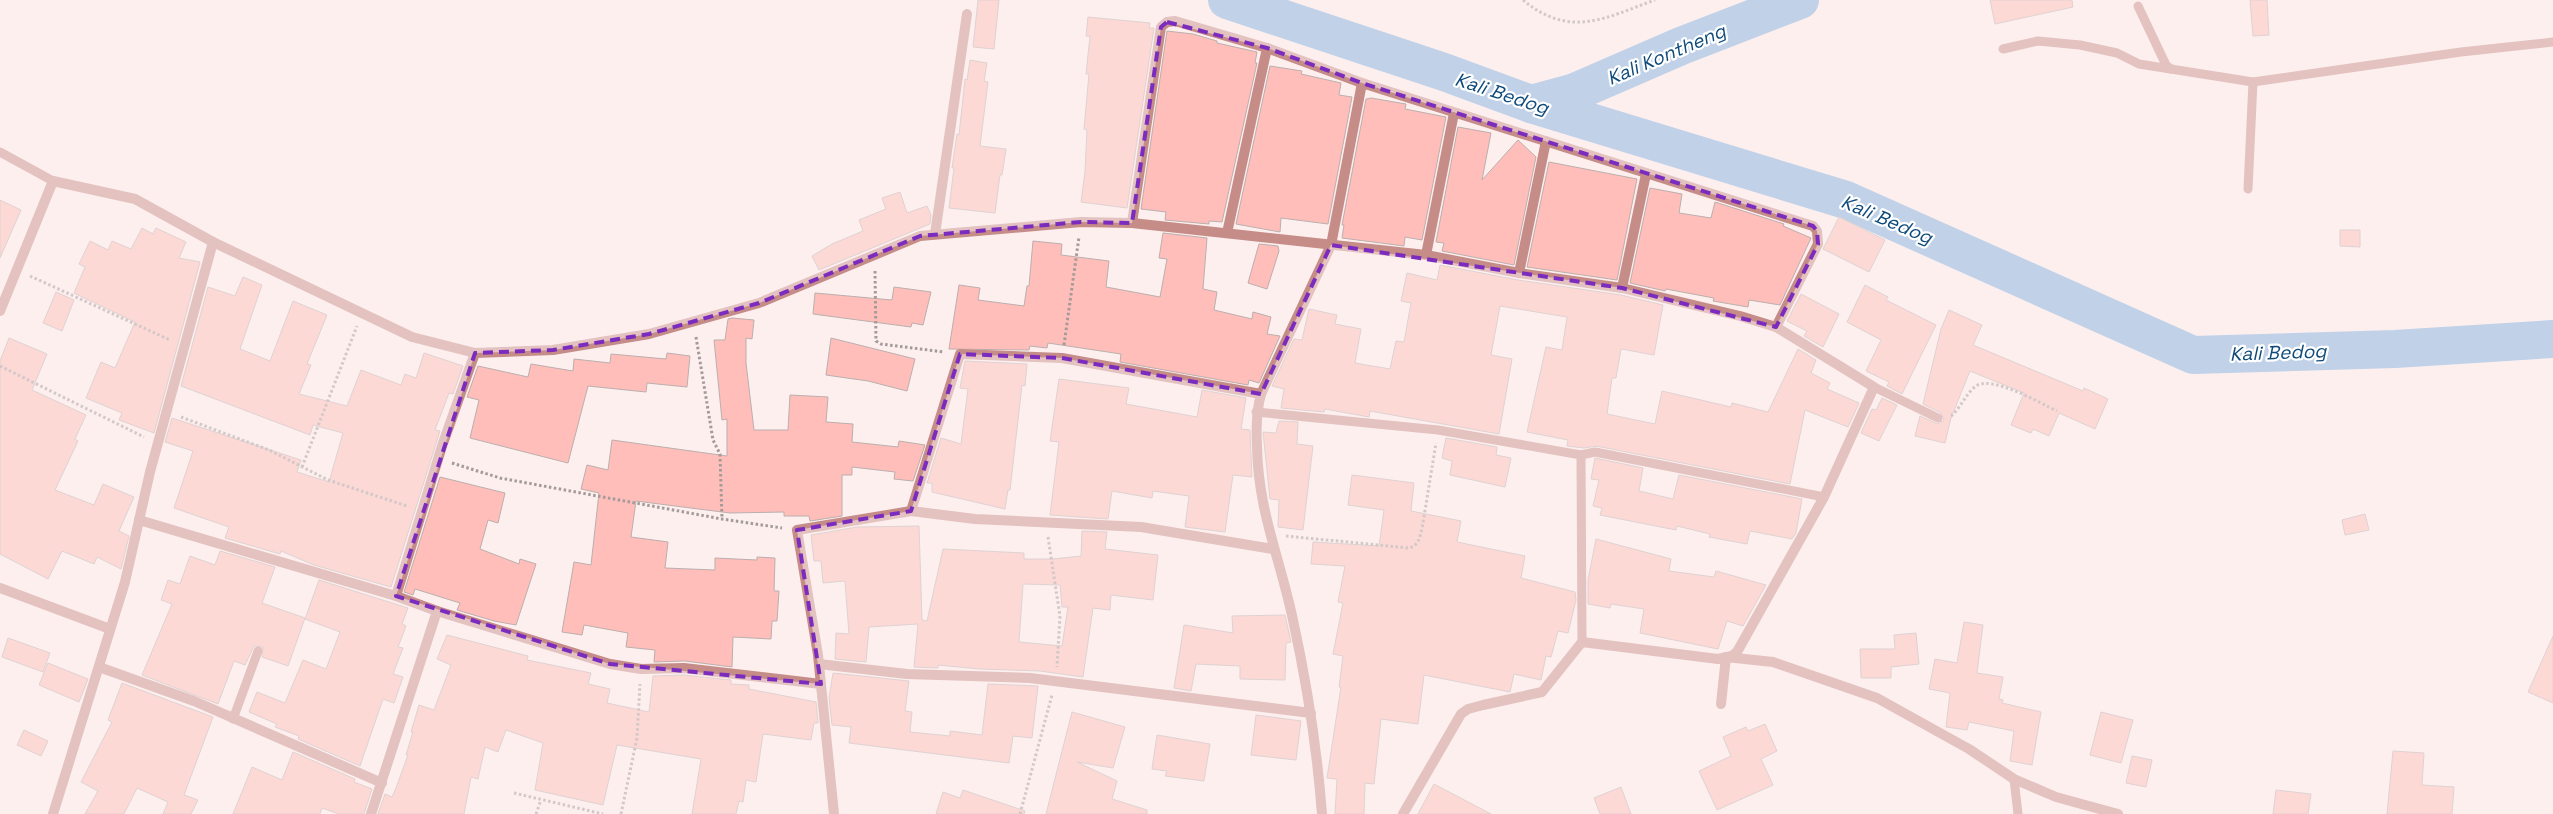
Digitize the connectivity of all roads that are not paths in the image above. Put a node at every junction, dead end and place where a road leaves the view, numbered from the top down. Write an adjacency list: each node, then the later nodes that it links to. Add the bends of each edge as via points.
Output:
1 (2138, 6): 6 (lane)
2 (967, 14): 16 (street)
3 (2553, 42): 7 (lane)
4 (1267, 48): 8 (street); 15 (street, via 1175,22 1167,22 1161,27); 17 (street)
5 (2003, 49): 6 (lane, via 2038,41 2080,45 2117,54 2139,64)
6 (2170, 69): 7 (lane)
7 (2253, 82): 14 (lane)
8 (1362, 83): 9 (street); 19 (street)
9 (1454, 112): 10 (street); 20 (street)
10 (1546, 142): 12 (street); 21 (street)
11 (0, 152): 13 (lane)
12 (1646, 174): 22 (street); 24 (street, via 1813,226 1817,231 1818,244)
13 (53, 181): 18 (street, via 135,199); 23 (street)
14 (2248, 189)
15 (1132, 223): 16 (street, via 1081,222); 17 (street)
16 (936, 234): 25 (street, via 920,236 759,303 649,334 553,350)
17 (1227, 234): 19 (street)
18 (214, 242): 25 (street, via 412,337); 33 (street)
19 (1331, 244): 20 (street); 27 (street)
20 (1426, 256): 21 (street)
21 (1519, 273): 22 (street)
22 (1622, 288): 24 (street)
23 (0, 311)
24 (1776, 327): 26 (street)
25 (475, 353): 36 (street)
26 (1874, 387): 29 (lane); 31 (street)
27 (1261, 394): 28 (street); 32 (street, via 1062,358 960,354)
28 (1256, 412): 30 (lane, via 1438,430); 34 (street, via 1257,470)
29 (1938, 418)
30 (1581, 455): 31 (lane, via 1595,452); 39 (lane)
31 (1824, 497): 41 (street, via 1737,652)
32 (911, 512): 34 (street, via 976,519 1141,527); 42 (street, via 797,530)
33 (139, 520): 36 (street); 38 (street)
34 (1273, 549): 46 (street, via 1292,616)
35 (0, 588): 38 (street)
36 (396, 596): 37 (street)
37 (437, 611): 44 (street, via 610,664 684,668); 49 (street)
38 (110, 629): 43 (street)
39 (1582, 642): 41 (street, via 1718,659); 54 (street, via 1542,692 1476,707 1461,714)
40 (258, 651): 47 (lane)
41 (1726, 657): 45 (street); 48 (street, via 1773,662 1877,698)
42 (819, 664): 44 (street); 46 (street, via 907,674 1030,678)
43 (99, 667): 47 (street); 50 (street)
44 (821, 684): 52 (street)
45 (1721, 704)
46 (1311, 713): 53 (street)
47 (234, 719): 49 (street)
48 (2014, 779): 55 (lane); 56 (street, via 2056,797)
49 (382, 784): 51 (street)
50 (53, 814)
51 (372, 814)
52 (834, 814)
53 (1322, 814)
54 (1403, 814)
55 (2018, 814)
56 (2118, 814)

